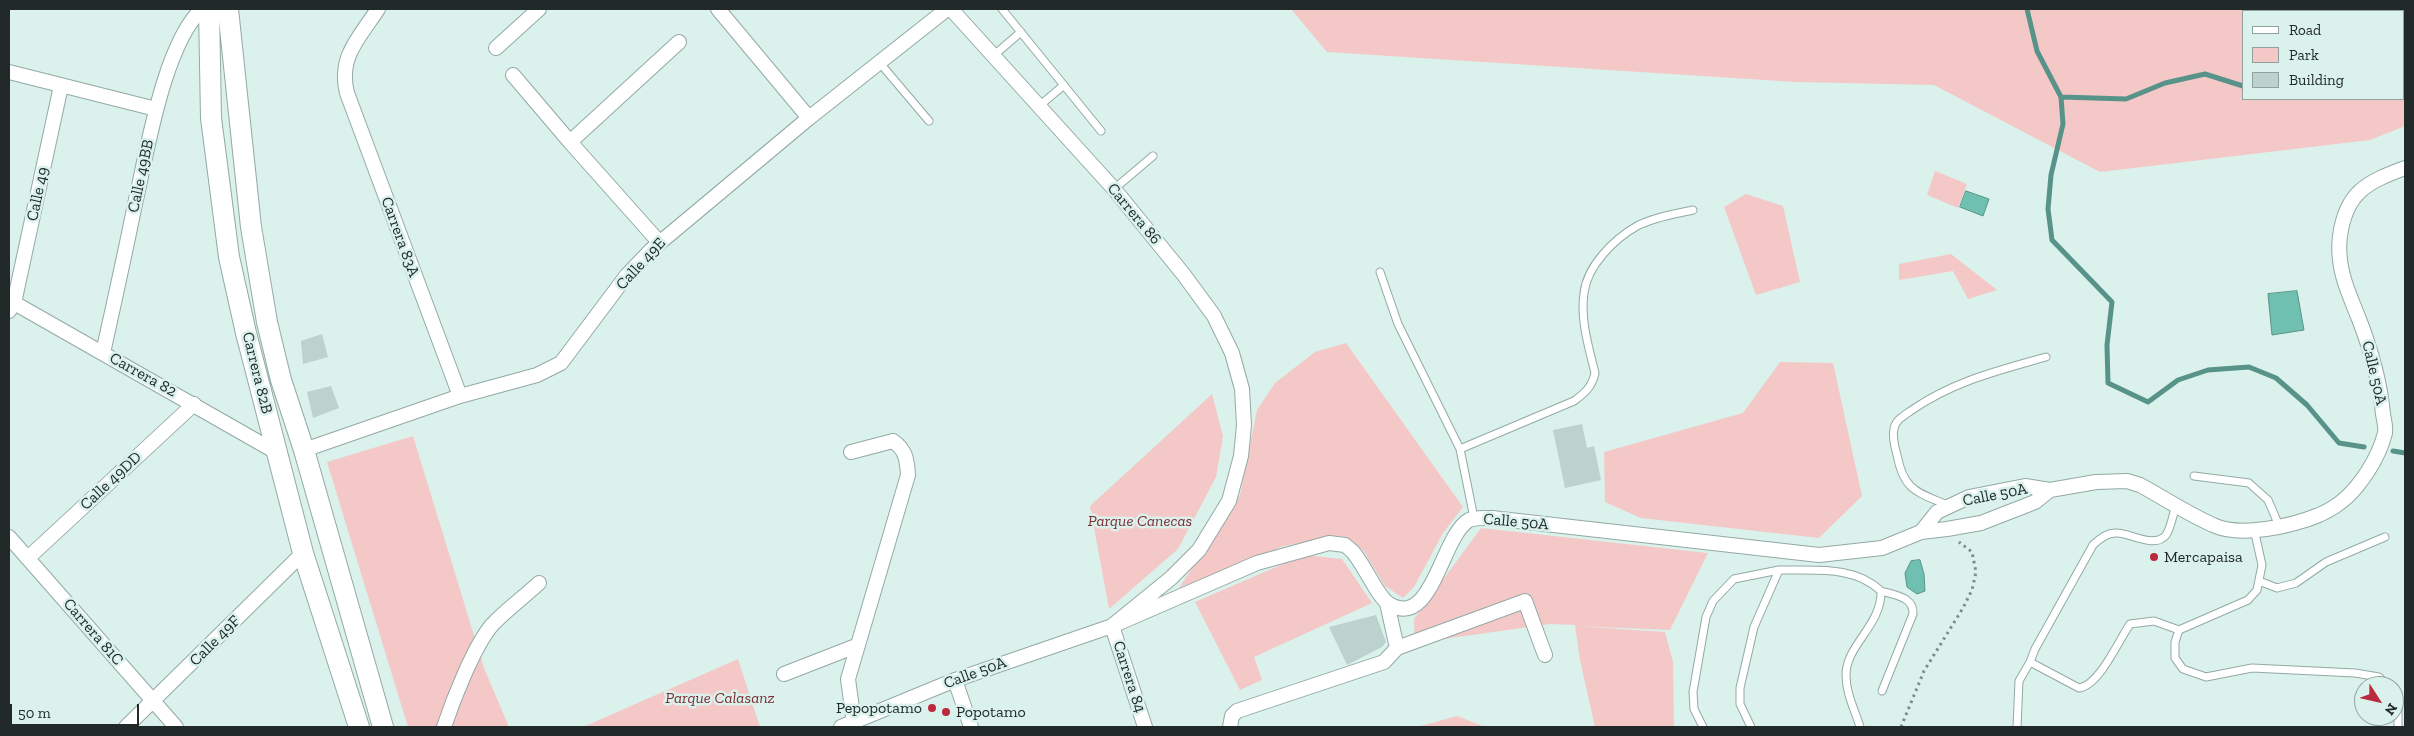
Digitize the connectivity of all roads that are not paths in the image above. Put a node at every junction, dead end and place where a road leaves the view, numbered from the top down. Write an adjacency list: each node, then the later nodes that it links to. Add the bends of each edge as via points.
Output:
1 (202, 9): 19 (street, Calle 49BB, via 182,34)
2 (209, 9): 37 (street, Carrera 82B, via 211,118 226,233 246,333)
3 (228, 9): 36 (street, Carrera 82B, via 251,227 267,322)
4 (378, 9): 33 (street, Carrera 83A, via 347,60 343,77)
5 (539, 9): 11 (street)
6 (718, 9): 20 (street)
7 (949, 9): 12 (street, Carrera 86); 13 (street, Calle 49E)
8 (1002, 9): 9 (lane)
9 (1022, 32): 12 (lane); 16 (lane)
10 (679, 42): 23 (street)
11 (496, 48)
12 (992, 56): 18 (street, Carrera 86)
13 (879, 62): 20 (street, Calle 49E); 21 (lane)
14 (9, 72): 17 (street)
15 (513, 75): 23 (street)
16 (1064, 85): 18 (lane); 22 (lane)
17 (61, 86): 19 (street); 30 (street, Calle 49)
18 (1038, 106): 26 (street, Carrera 86)
19 (156, 109): 31 (street, Calle 49BB)
20 (809, 118): 28 (street, Calle 49E)
21 (929, 121)
22 (1101, 131)
23 (570, 142): 28 (street)
24 (1153, 156): 26 (lane)
25 (2405, 168): 46 (street, Calle 50A, via 2374,180 2352,198 2340,236 2340,272 2365,334 2380,385 2385,432 2373,463 2355,492 2330,510)
26 (1114, 189): 39 (street, Carrera 86, via 1209,309 1232,353 1242,389 1244,425)
27 (1693, 210): 35 (lane, via 1638,225 1611,246 1587,280 1583,310 1595,373 1587,392 1574,401)
28 (659, 242): 33 (street, Calle 49E, via 627,275 561,363 537,375)
29 (1380, 272): 35 (lane, via 1398,324)
30 (11, 305): 31 (street, Carrera 82)
31 (103, 353): 34 (street, Carrera 82)
32 (2046, 357): 43 (lane, via 1959,383 1930,397 1899,419 1894,428 1900,473 1917,492)
33 (460, 396): 36 (street, Calle 49E)
34 (194, 404): 37 (street, Carrera 82); 51 (street, Calle 49DD)
35 (1460, 449): 44 (lane)
36 (304, 450): 72 (street, Carrera 82B)
37 (276, 452): 50 (street, Carrera 82B)
38 (851, 452): 59 (street, via 893,441 901,446 907,459 908,475)
39 (1241, 456): 57 (street, Calle 50A, via 1229,501 1199,550 1171,578)
40 (2194, 476): 46 (lane, via 2249,484 2268,500)
41 (2050, 490): 42 (street, Calle 50A, via 2096,482 2127,481); 43 (street, Calle 50A, via 2025,486 1969,497); 47 (street, Calle 50A, via 2035,502 1981,523)
42 (2176, 504): 45 (street, Calle 50A, via 2214,526 2237,532); 62 (lane, via 2162,538 2154,541 2116,532 2107,534 2093,545)
43 (1947, 506): 47 (street, Calle 50A, via 1937,512)
44 (1474, 518): 47 (street, Calle 50A, via 1819,555 1882,548); 56 (street, Calle 50A, via 1451,540 1428,593 1421,601 1412,608)
45 (2254, 528): 46 (street, Calle 50A); 53 (lane, via 2262,565)
46 (2280, 528)
47 (1921, 532)
48 (2385, 537): 53 (lane, via 2326,562 2296,583 2277,588)
49 (9, 538): 51 (street, Carrera 81C)
50 (303, 553): 67 (street, Calle 49F); 71 (street, Carrera 82B)
51 (28, 558): 67 (street, Carrera 81C)
52 (1779, 570): 55 (lane, via 1848,573 1872,582); 77 (lane, via 1734,579 1713,601 1706,617 1692,692 1694,709); 78 (lane, via 1754,627 1740,688 1740,704)
53 (2259, 581): 58 (lane, via 2258,590 2248,600)
54 (539, 583): 73 (street, via 485,636 452,703)
55 (1881, 591): 66 (lane, via 1902,597 1913,609); 79 (lane, via 1881,604 1851,657 1846,673 1850,699)
56 (1387, 603): 57 (street, Calle 50A, via 1357,556 1345,545 1329,543 1257,563); 60 (street)
57 (1112, 626): 65 (street, Calle 50A); 75 (street, Carrera 84)
58 (2179, 630): 62 (lane, via 2154,620 2130,624 2098,676 2086,687 2079,688); 64 (lane, via 2175,658 2184,669 2196,675 2216,676 2252,668)
59 (856, 646): 63 (street); 68 (street, via 848,679)
60 (1398, 648): 61 (street, via 1525,601); 76 (street, via 1384,662 1237,711 1232,716)
61 (1545, 655)
62 (2030, 662): 80 (lane, via 2020,681)
63 (784, 674)
64 (2369, 676)
65 (955, 680): 68 (street, Calle 50A); 74 (street)
66 (1882, 691)
67 (154, 702): 69 (street, Calle 49F); 70 (street, Carrera 81C)
68 (847, 725)
69 (126, 727)
70 (176, 727)
71 (359, 727)
72 (383, 727)
73 (444, 727)
74 (971, 727)
75 (1145, 727)
76 (1230, 727)
77 (1703, 727)
78 (1750, 727)
79 (1860, 727)
80 (2017, 727)

